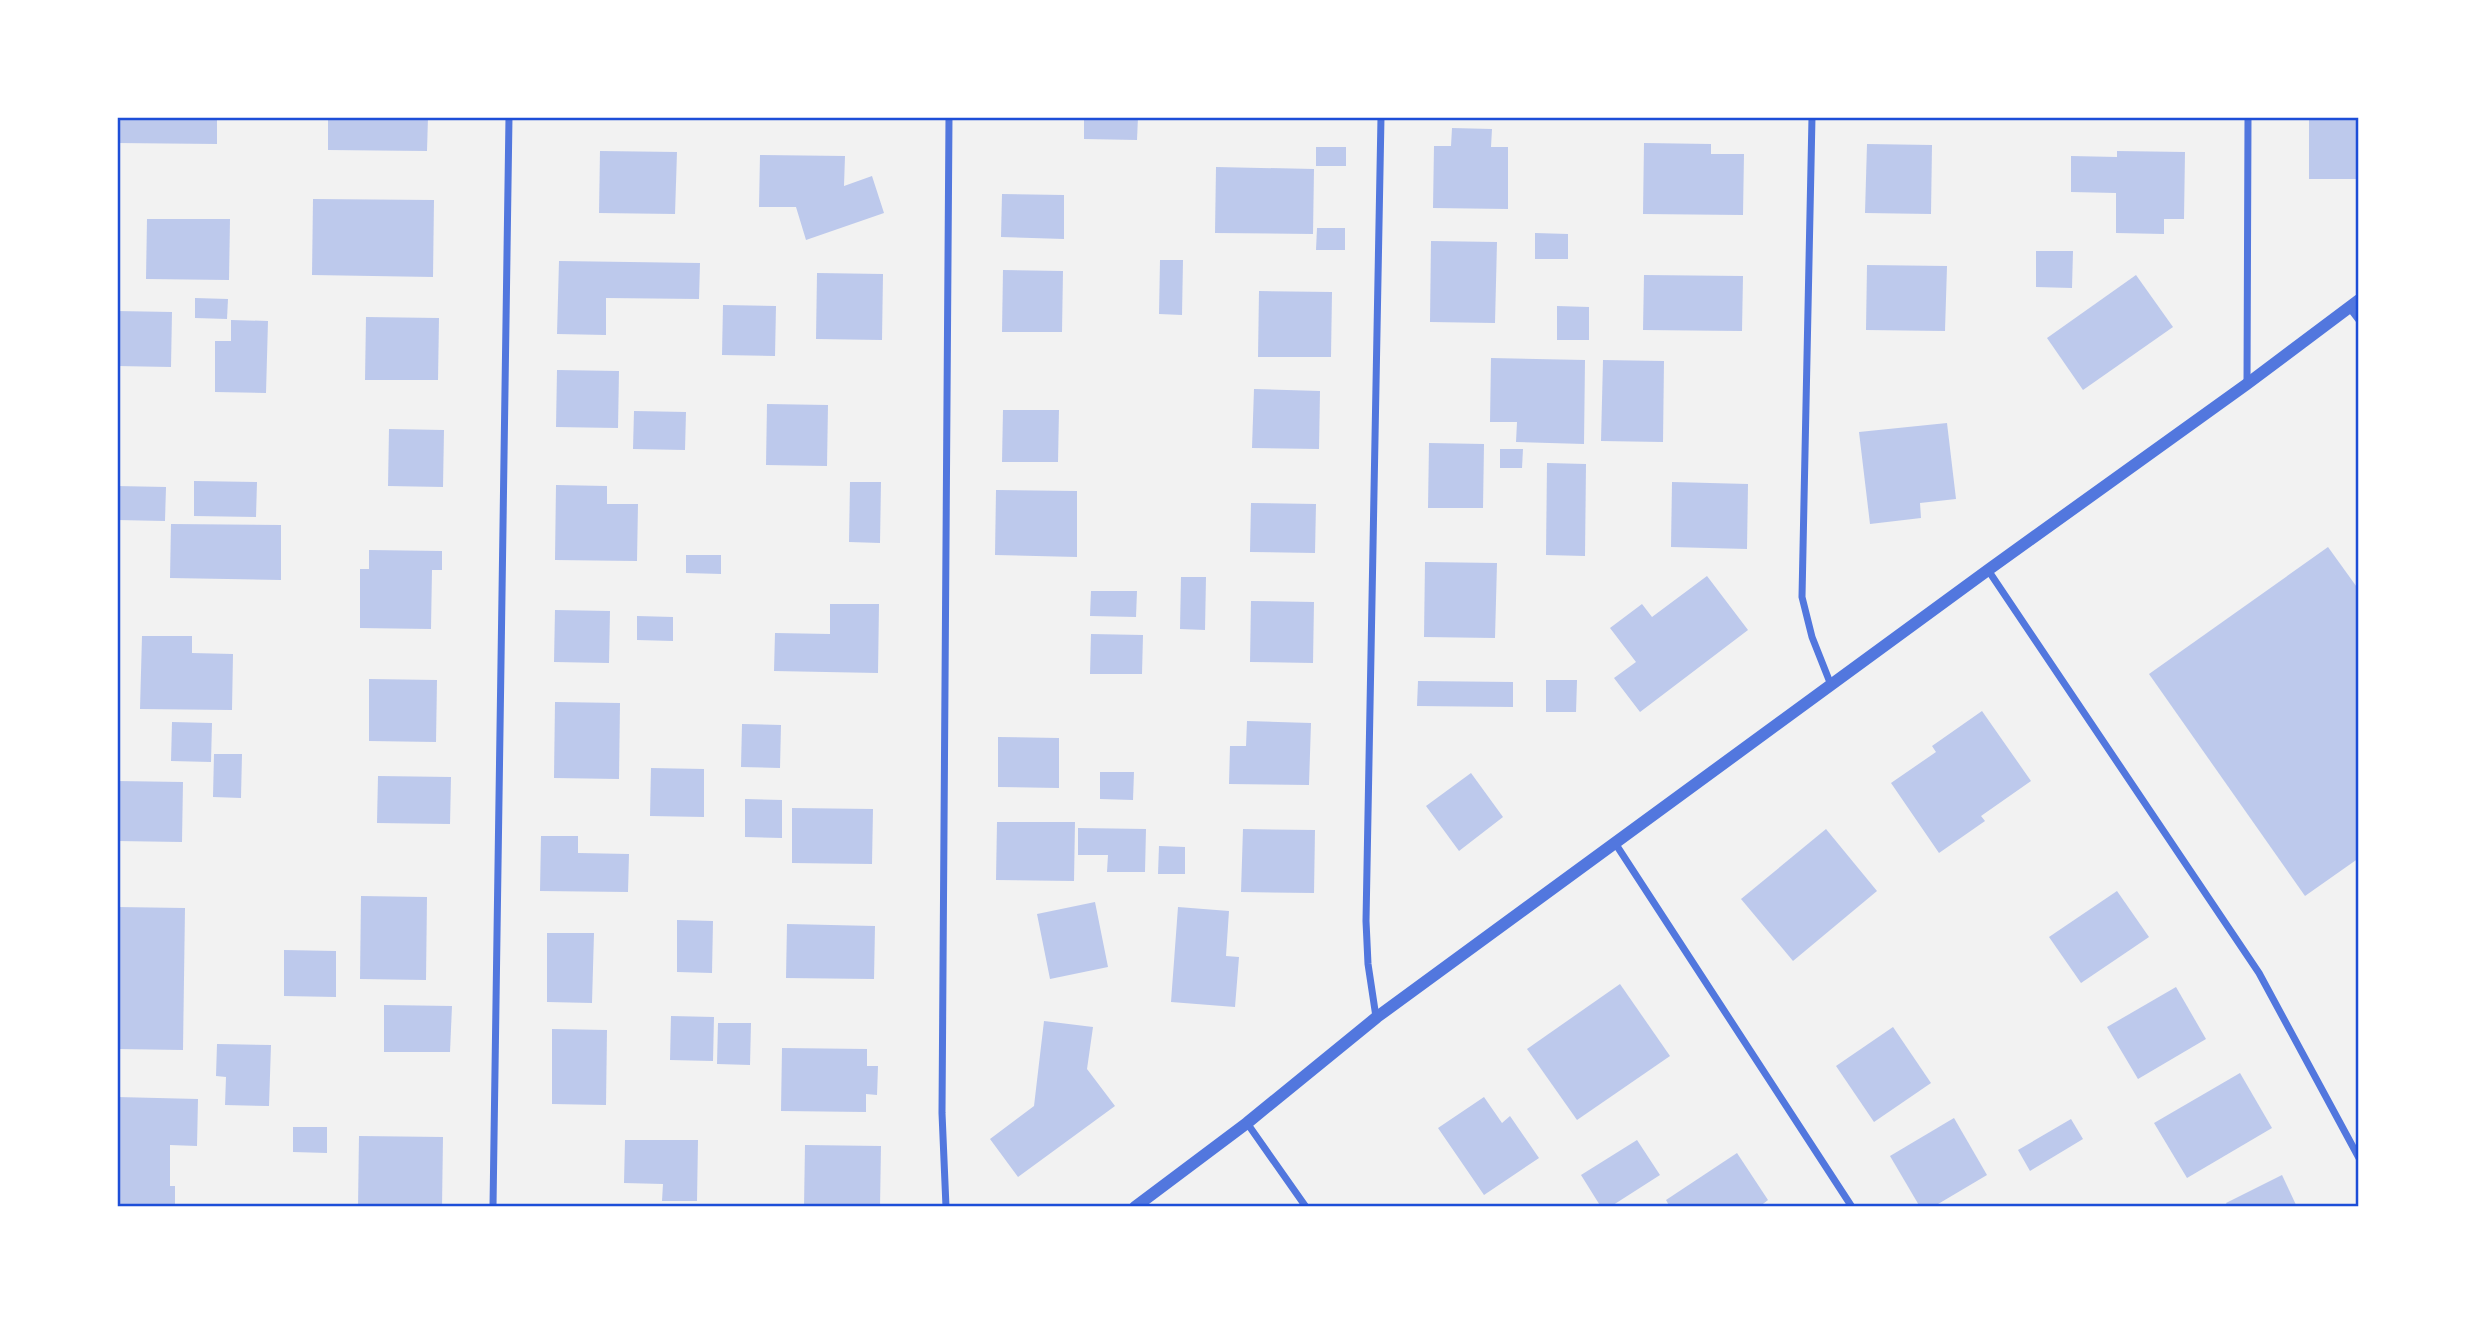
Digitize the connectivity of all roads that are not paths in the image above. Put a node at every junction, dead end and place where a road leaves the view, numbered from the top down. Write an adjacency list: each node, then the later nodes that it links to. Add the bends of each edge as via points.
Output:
1 (509, 117): 15 (street)
2 (949, 117): 16 (street, via 942,1113)
3 (1381, 117): 12 (street, via 1366,921)
4 (1812, 117): 10 (street, via 1802,597)
5 (2248, 117): 8 (street)
6 (2354, 303): 7 (street); 8 (street)
7 (2359, 320)
8 (2247, 384): 9 (street)
9 (1988, 570): 10 (street); 14 (street, via 2259,973)
10 (1831, 686): 11 (street)
11 (1615, 843): 12 (street); 19 (street)
12 (1377, 1017): 13 (street)
13 (1247, 1123): 17 (street); 18 (street)
14 (2359, 1158)
15 (493, 1207)
16 (946, 1207)
17 (1135, 1207)
18 (1306, 1207)
19 (1852, 1207)

